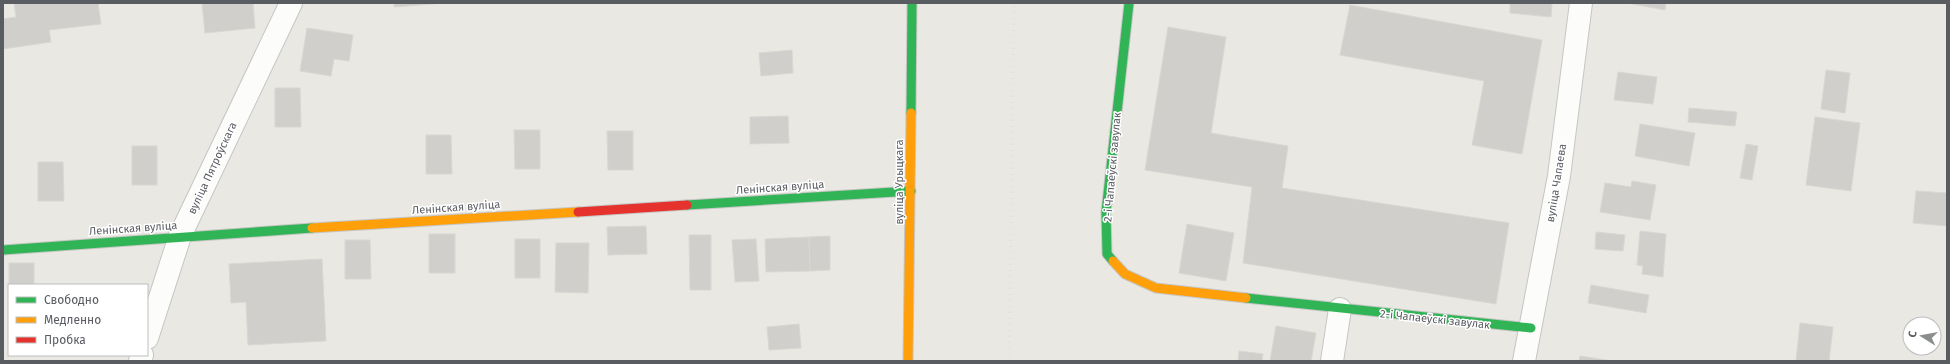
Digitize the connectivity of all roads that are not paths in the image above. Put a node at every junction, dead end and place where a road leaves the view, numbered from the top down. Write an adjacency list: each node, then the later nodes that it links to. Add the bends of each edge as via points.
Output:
1 (291, 3): 6 (street, вуліца Пятроўскага)
2 (912, 3): 5 (street, вуліца Урыцкага)
3 (1129, 3): 8 (street, 2-і Чапаеўскі завулак, via 1106,212 1108,254 1125,274 1156,288)
4 (1581, 3): 9 (street, вуліца Чапаева, via 1559,176)
5 (911, 191): 6 (street, Ленінская вуліца); 11 (street, вуліца Урыцкага)
6 (180, 236): 7 (street, Ленінская вуліца); 10 (street, вуліца Пятроўскага)
7 (3, 250)
8 (1340, 309): 9 (street, 2-і Чапаеўскі завулак); 12 (street)
9 (1530, 328): 13 (street, вуліца Чапаева)
10 (148, 335)
11 (908, 361)
12 (1332, 361)
13 (1524, 361)

